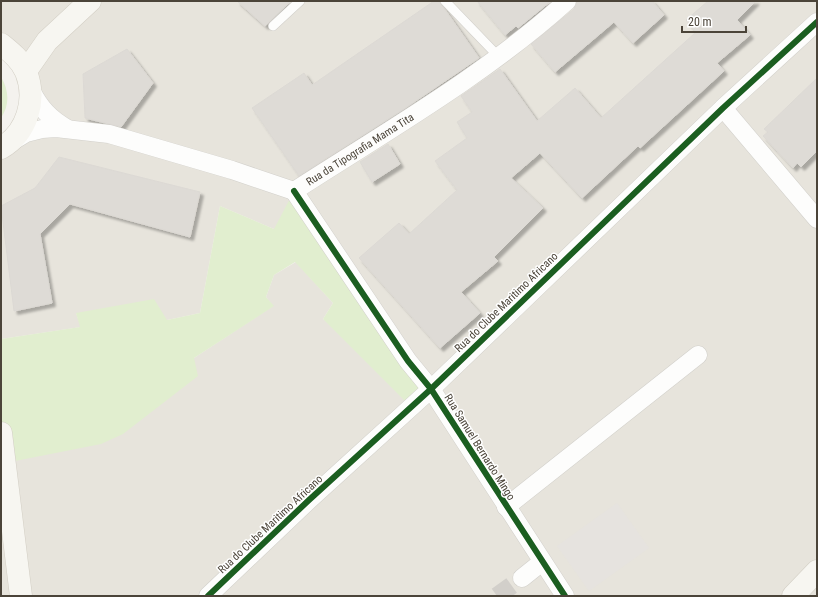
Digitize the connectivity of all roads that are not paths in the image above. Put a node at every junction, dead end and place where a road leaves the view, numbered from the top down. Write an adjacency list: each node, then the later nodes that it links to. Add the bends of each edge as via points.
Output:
1 (90, 1): 9 (main road, via 47,41)
2 (300, 1): 6 (lane)
3 (445, 1): 8 (lane)
4 (567, 1): 8 (street, Rua da Tipografia Mama Tita)
5 (817, 22): 10 (street, Rua do Clube Maritimo Africano)
6 (273, 26)
7 (1, 44): 9 (main road, via 15,55)
8 (499, 57): 13 (street, Rua da Tipografia Mama Tita)
9 (28, 81): 11 (street, via 39,106 53,120); 12 (main road, via 30,110 21,130)
10 (723, 108): 14 (street); 16 (street, Rua do Clube Maritimo Africano)
11 (71, 130): 12 (street, Rua da Tipografia Mama Tita, via 42,129 26,133); 13 (street, Rua da Tipografia Mama Tita, via 110,134)
12 (4, 148)
13 (294, 191): 16 (street, Rua Samuel Bernardo Mingo, via 408,361)
14 (815, 212)
15 (698, 355): 18 (street)
16 (431, 389): 18 (street, Rua Samuel Bernardo Mingo); 23 (street, Rua do Clube Maritimo Africano)
17 (1, 433): 22 (main road)
18 (506, 507): 19 (street, Rua Samuel Bernardo Mingo)
19 (542, 562): 21 (street); 24 (street, Rua Samuel Bernardo Mingo)
20 (816, 576): 25 (main road)
21 (522, 578)
22 (21, 596)
23 (208, 596)
24 (565, 596)
25 (793, 596)

